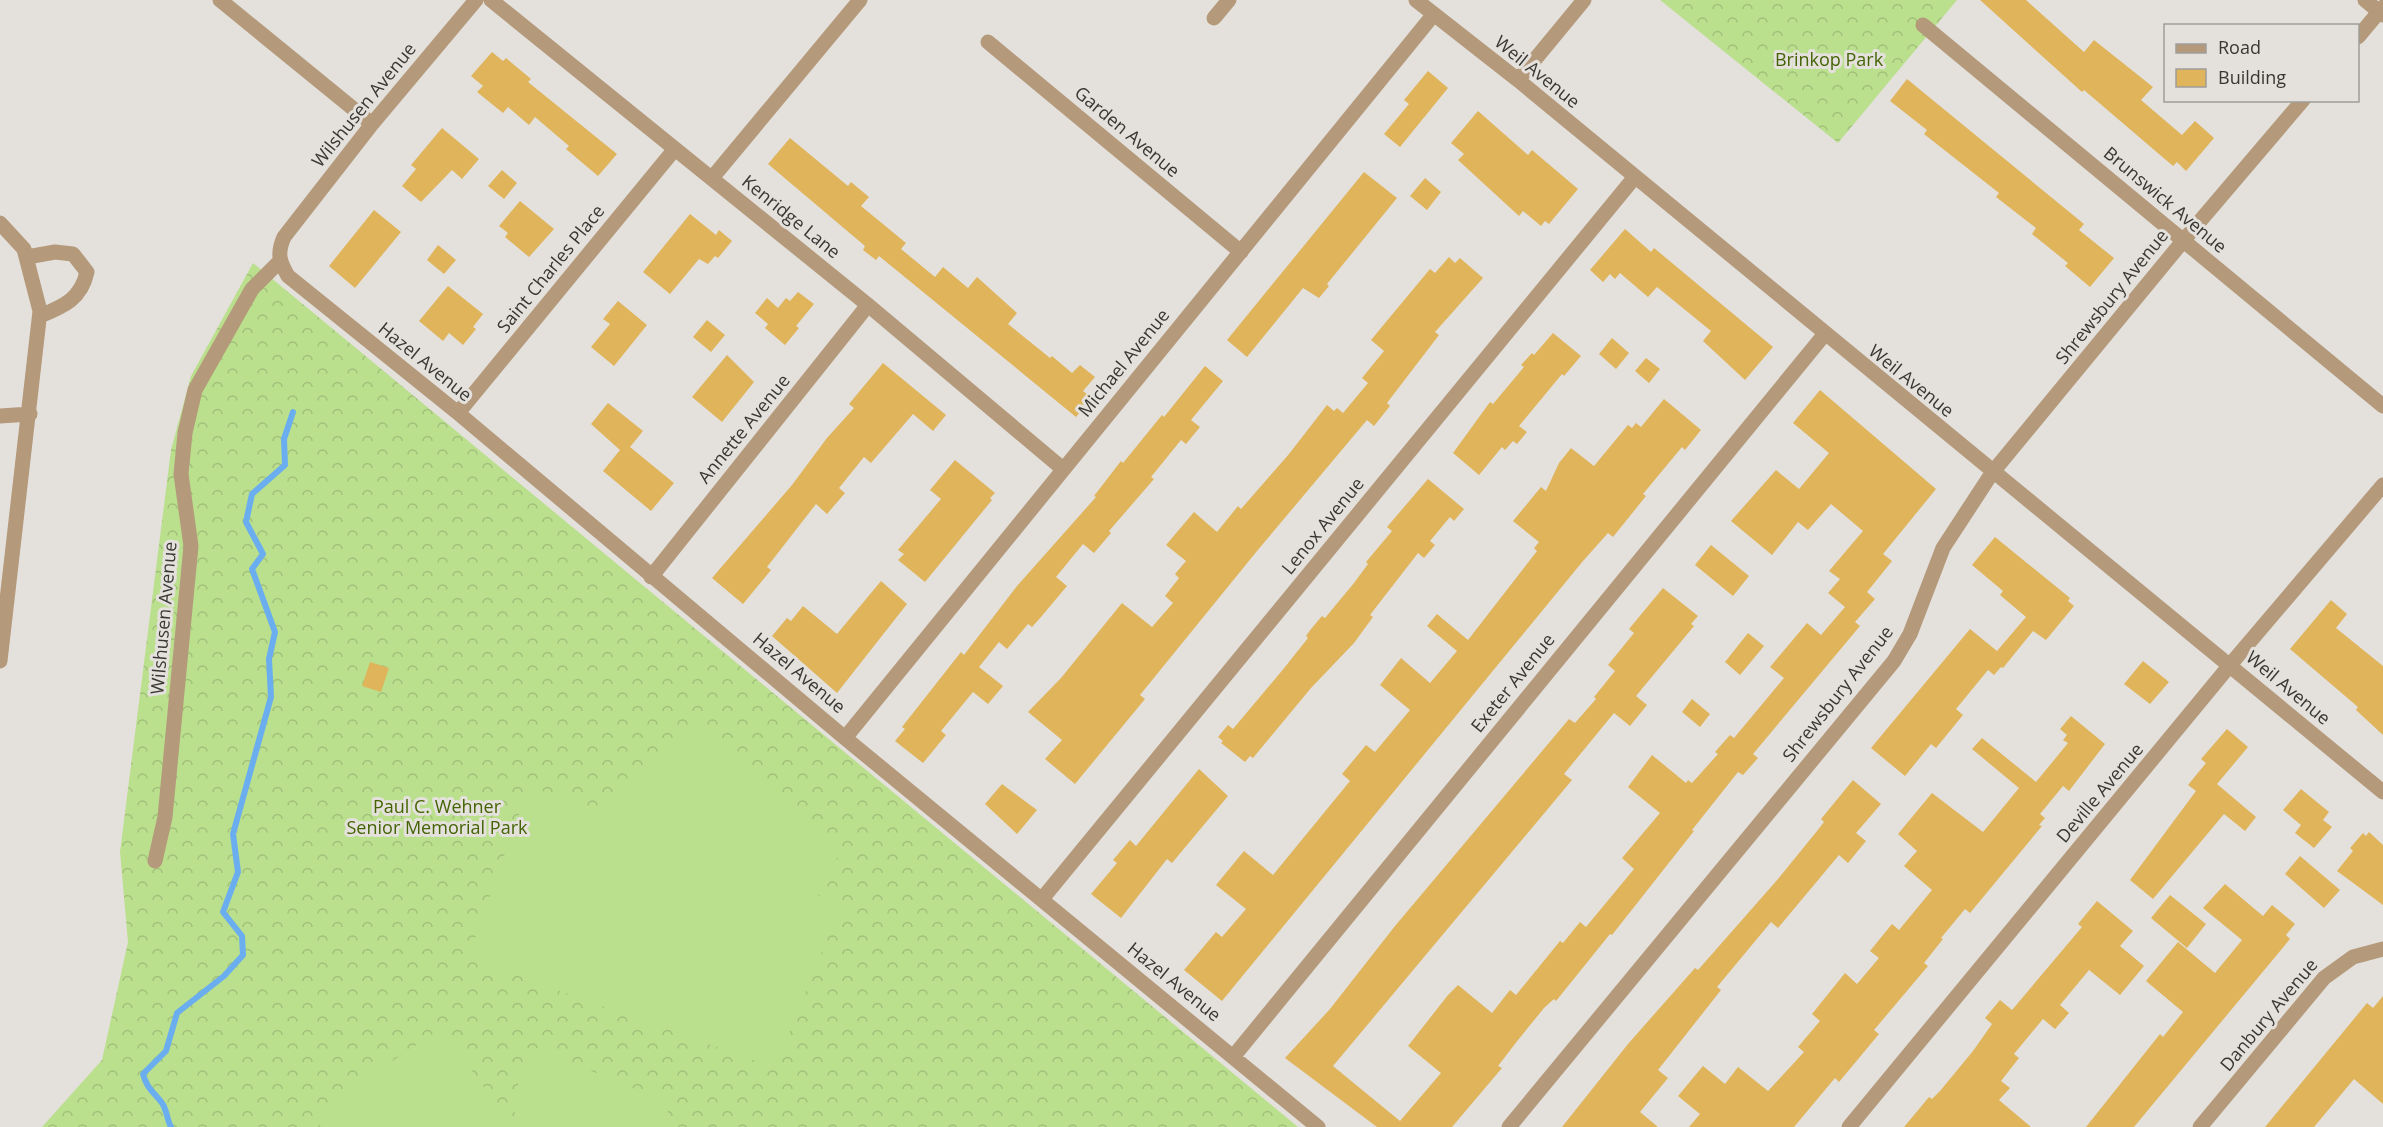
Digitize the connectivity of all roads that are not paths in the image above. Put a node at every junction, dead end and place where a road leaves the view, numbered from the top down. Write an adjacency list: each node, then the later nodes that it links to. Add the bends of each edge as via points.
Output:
1 (220, 0): 17 (street)
2 (476, 0): 17 (street, Wilshusen Avenue)
3 (491, 0): 18 (street, Kenridge Lane)
4 (860, 0): 19 (street)
5 (1230, 0): 11 (street)
6 (1416, 0): 10 (street, Weil Avenue)
7 (1584, 0): 15 (street)
8 (2365, 0): 9 (street)
9 (2382, 11): 13 (street)
10 (1434, 14): 15 (street, Weil Avenue); 23 (street, Michael Avenue)
11 (1214, 18)
12 (1923, 25): 22 (street, Brunswick Avenue)
13 (2359, 36)
14 (988, 42): 23 (street, Garden Avenue)
15 (1518, 80): 20 (street, Weil Avenue)
16 (2301, 102): 22 (street, Shrewsbury Avenue)
17 (372, 124): 25 (street, Wilshusen Avenue, via 284,237)
18 (674, 150): 19 (street, Kenridge Lane); 30 (street, Saint Charles Place)
19 (712, 178): 26 (street, Kenridge Lane)
20 (1634, 178): 28 (street, Weil Avenue); 42 (street, Lenox Avenue)
21 (0, 223): 24 (street)
22 (2183, 241): 29 (street, Brunswick Avenue); 34 (street, Shrewsbury Avenue)
23 (1241, 252): 33 (street, Michael Avenue)
24 (27, 257): 27 (street); 27 (street, via 55,252 73,254 87,272 80,293 61,308)
25 (279, 261): 30 (street, Hazel Avenue, via 288,276); 41 (street, Wilshusen Avenue, via 252,289 195,390 185,433 181,474 191,546 165,817)
26 (868, 305): 33 (street, Kenridge Lane); 36 (street, Annette Avenue)
27 (40, 315): 31 (street)
28 (1824, 334): 34 (street, Weil Avenue); 44 (street, Exeter Avenue)
29 (2383, 406)
30 (458, 413): 36 (street, Hazel Avenue)
31 (30, 414): 32 (street); 37 (street)
32 (0, 416)
33 (1063, 469): 39 (street, Michael Avenue)
34 (1992, 473): 38 (street, Weil Avenue); 46 (street, Shrewsbury Avenue, via 1944,548 1910,634 1894,661)
35 (2383, 485): 38 (street, Deville Avenue)
36 (651, 577): 39 (street, Hazel Avenue)
37 (0, 661)
38 (2230, 665): 40 (street, Weil Avenue); 47 (street, Deville Avenue)
39 (845, 738): 42 (street, Hazel Avenue)
40 (2383, 792)
41 (155, 861)
42 (1042, 899): 44 (street, Hazel Avenue)
43 (2383, 948): 48 (street, Danbury Avenue, via 2353,957 2324,978)
44 (1233, 1057): 45 (street, Hazel Avenue)
45 (1318, 1127)
46 (1509, 1127)
47 (1849, 1127)
48 (2200, 1127)

